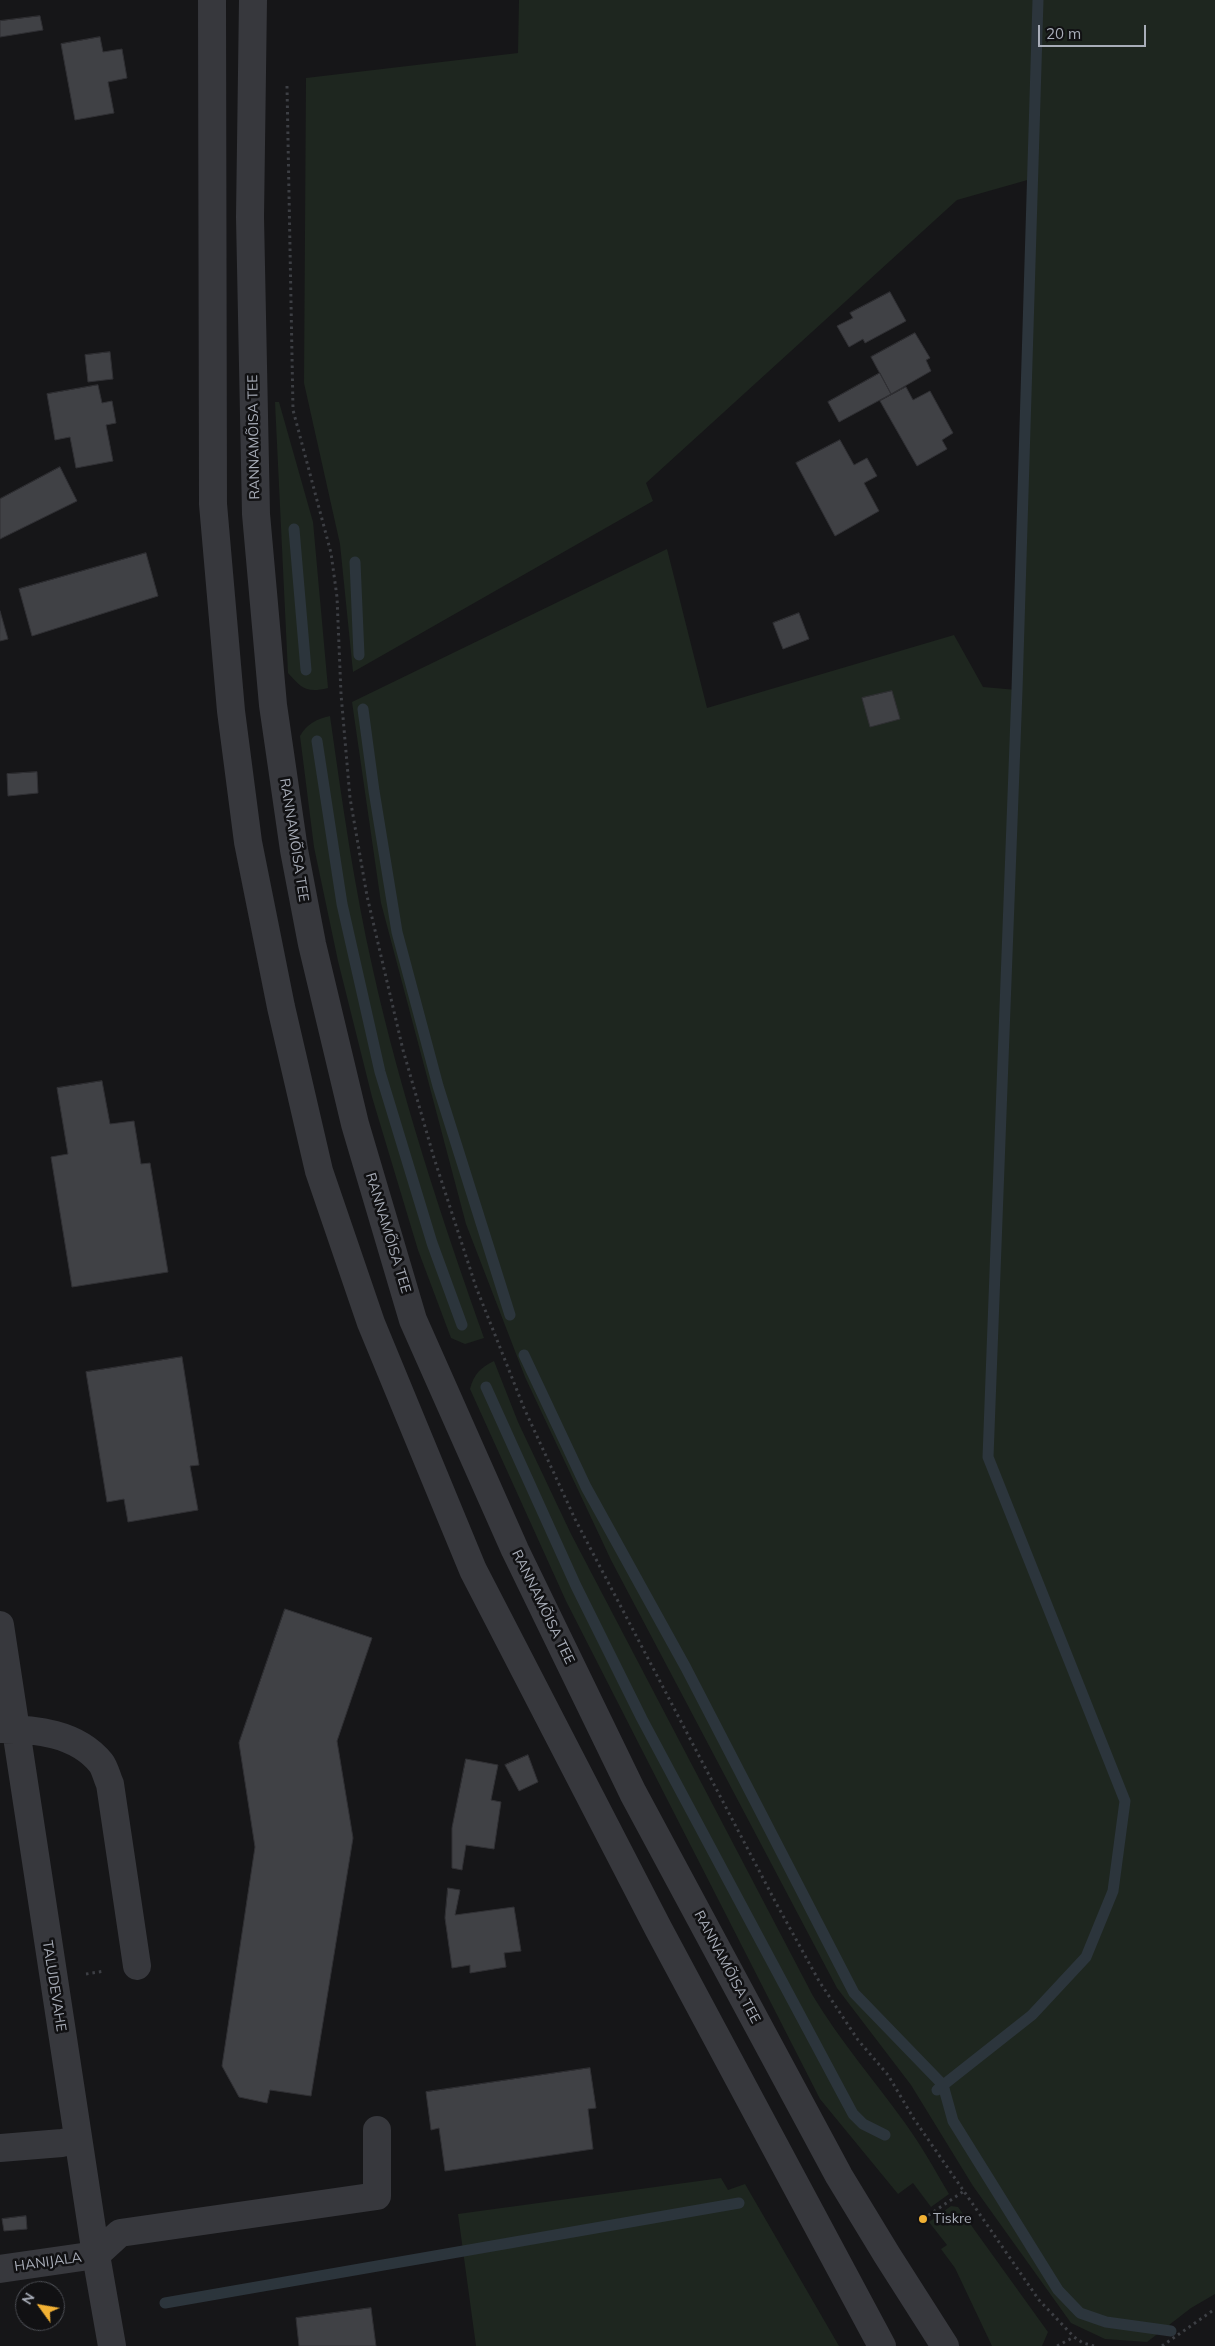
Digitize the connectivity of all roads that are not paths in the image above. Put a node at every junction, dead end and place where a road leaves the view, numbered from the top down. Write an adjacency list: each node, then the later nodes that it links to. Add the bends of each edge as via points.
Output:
1 (212, 0): 12 (street, via 213,504 248,842 281,1007 319,1171 371,1323 473,1570 658,1928)
2 (253, 0): 13 (street, RANNAMÕISA TEE, via 250,217 253,412 256,514 273,705 294,850 312,944 355,1124 413,1320 515,1550 633,1793 839,2176)
3 (0, 1625): 4 (street, TALUDEVAHE)
4 (8, 1729): 5 (street, via 57,1734 79,1745 101,1763 110,1784); 7 (street, TALUDEVAHE)
5 (137, 1966)
6 (378, 2130): 9 (street, via 377,2196 120,2233)
7 (78, 2139): 8 (street); 9 (street, TALUDEVAHE)
8 (0, 2148)
9 (96, 2255): 10 (street, HANIJALA); 11 (street, TALUDEVAHE)
10 (0, 2269)
11 (112, 2346)
12 (882, 2346)
13 (945, 2346)

